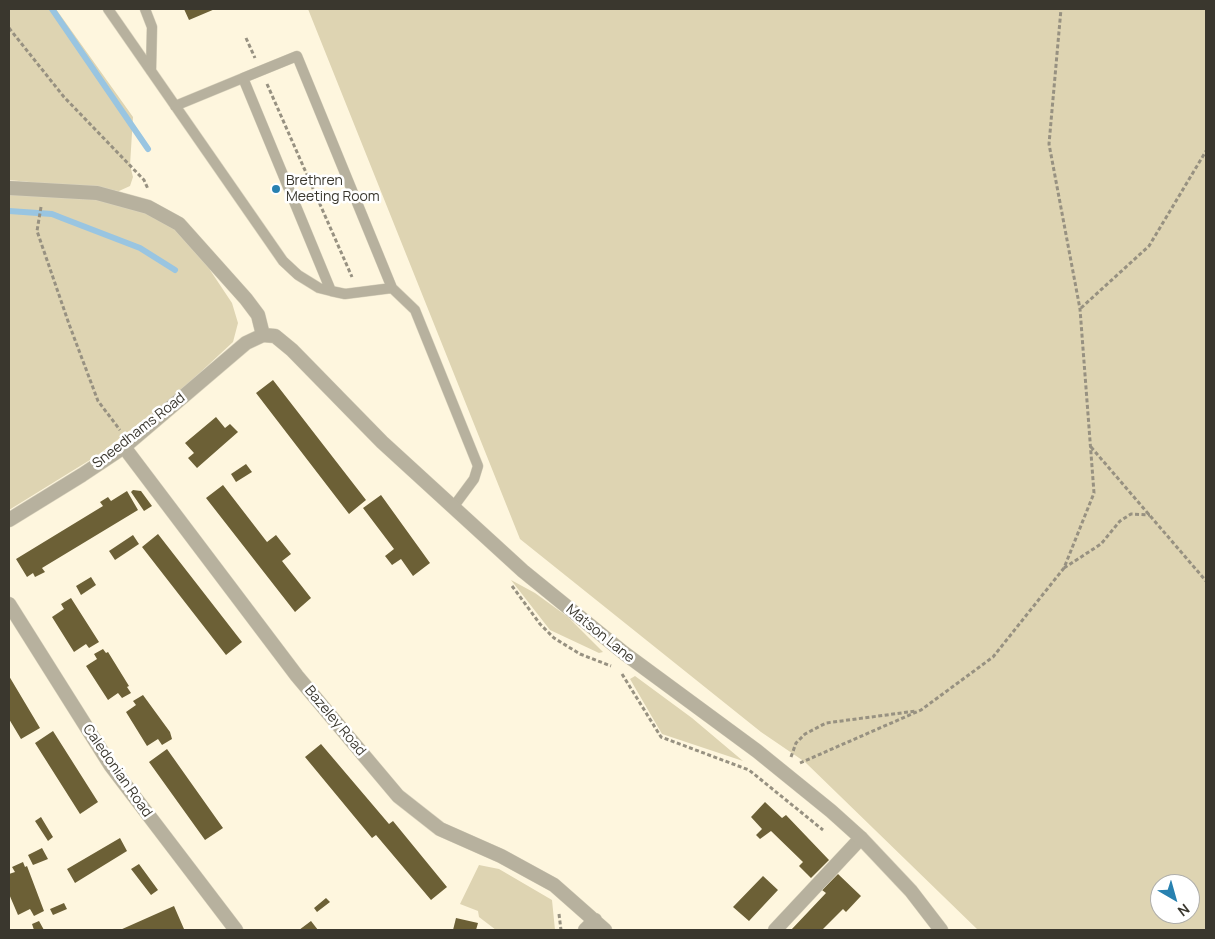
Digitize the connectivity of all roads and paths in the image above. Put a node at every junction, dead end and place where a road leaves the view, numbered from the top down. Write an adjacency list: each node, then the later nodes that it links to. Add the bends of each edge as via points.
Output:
1 (108, 9): 7 (lane)
2 (145, 9): 7 (lane, via 152,27)
3 (1061, 9): 17 (path, via 1049,144)
4 (9, 28): 13 (path, via 64,97 144,180 149,193)
5 (246, 38): 6 (path)
6 (261, 70): 8 (lane); 14 (lane, via 297,56); 16 (path)
7 (151, 71): 9 (lane)
8 (243, 78): 9 (lane); 15 (lane)
9 (175, 106): 15 (lane, via 283,261 298,275 319,288)
10 (1206, 151): 17 (path, via 1149,246)
11 (9, 188): 12 (street)
12 (39, 189): 13 (street, via 97,194); 19 (path, via 39,238 98,401 124,435)
13 (148, 207): 18 (street, via 179,224 211,258 258,315)
14 (392, 288): 16 (lane); 21 (lane, via 415,310 478,466 474,479)
15 (331, 291): 16 (lane)
16 (358, 292)
17 (1080, 309): 20 (path)
18 (263, 335): 19 (street, Sneedhams Road, via 246,343); 21 (street, Matson Lane, via 275,336 288,346 382,442)
19 (124, 447): 23 (street, Sneedhams Road); 32 (street, Bazeley Road, via 297,676 398,796 440,829 501,856 554,885)
20 (1091, 447): 22 (path); 24 (path, via 1094,494)
21 (454, 506): 29 (street, Matson Lane, via 523,571 624,653)
22 (1150, 515): 24 (path, via 1131,514 1120,521 1101,544); 25 (path)
23 (9, 520)
24 (1064, 568): 28 (path, via 993,657)
25 (1206, 581)
26 (510, 583): 30 (path, via 554,638 580,654 618,668 661,737 749,770)
27 (9, 604): 33 (street, Caledonian Road, via 111,766)
28 (921, 710): 29 (path, via 805,762); 29 (path, via 826,723 796,743)
29 (783, 768): 31 (street, Matson Lane)
30 (827, 833)
31 (861, 838): 34 (street); 35 (street, Matson Lane, via 911,891)
32 (595, 927)
33 (236, 930)
34 (775, 930)
35 (941, 930)

